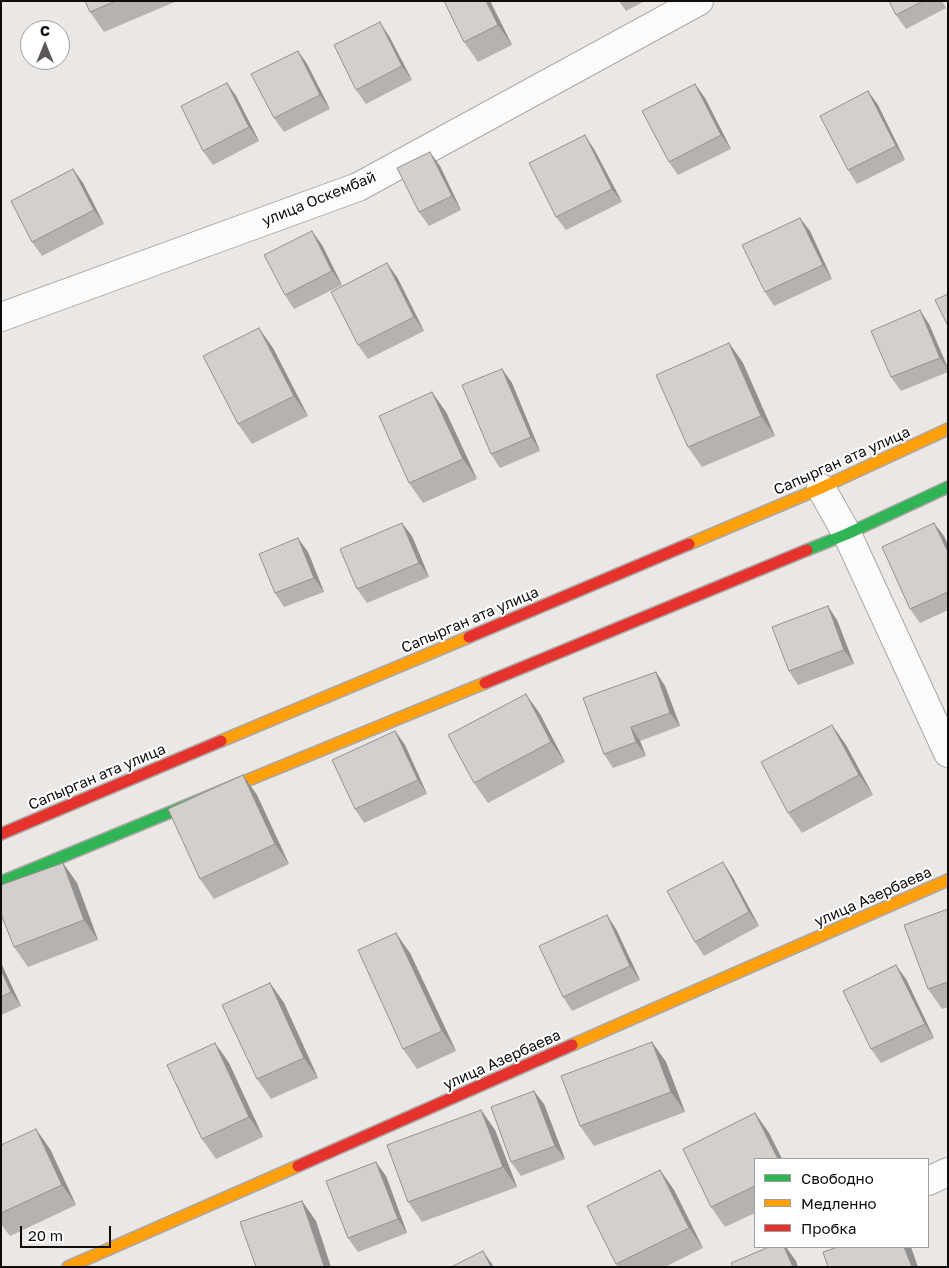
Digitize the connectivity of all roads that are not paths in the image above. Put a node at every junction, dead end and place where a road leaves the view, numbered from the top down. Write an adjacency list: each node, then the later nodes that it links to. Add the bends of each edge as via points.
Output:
1 (699, 1): 2 (street, улица Оскембай, via 358,187)
2 (1, 317)
3 (948, 428): 5 (main road, Сапырган ата улица)
4 (948, 487): 6 (main road)
5 (821, 488): 6 (street); 8 (main road, Сапырган ата улица)
6 (847, 534): 7 (street); 10 (main road)
7 (948, 753)
8 (1, 834)
9 (948, 880): 13 (main road, улица Азербаева)
10 (1, 882)
11 (948, 1172): 12 (street)
12 (929, 1181)
13 (68, 1267)

